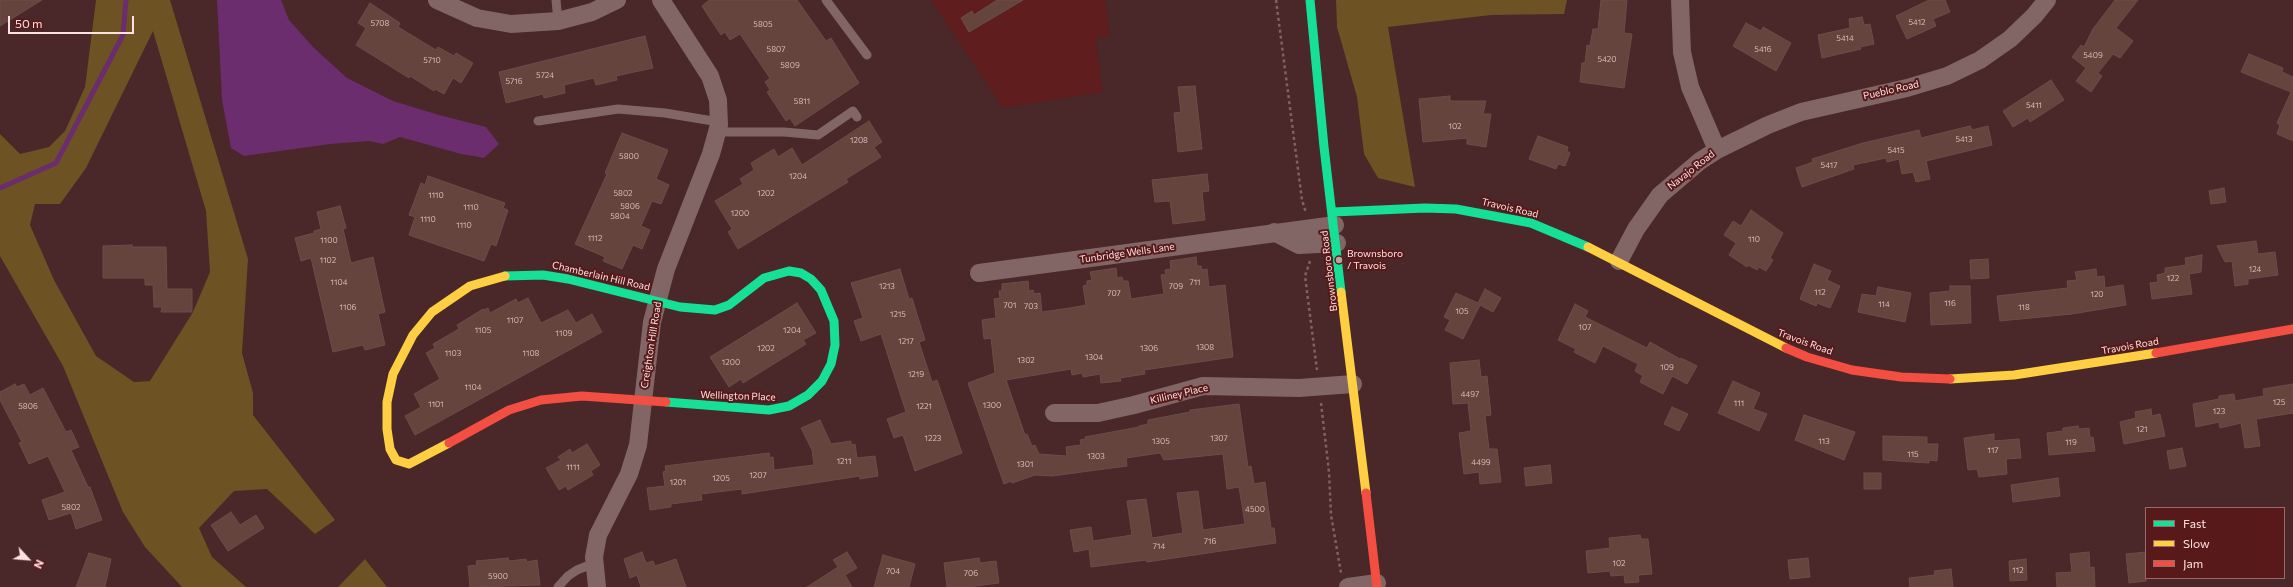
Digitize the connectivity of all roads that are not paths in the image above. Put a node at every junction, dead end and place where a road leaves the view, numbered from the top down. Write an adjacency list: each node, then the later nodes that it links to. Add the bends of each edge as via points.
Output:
1 (438, 0): 9 (street, via 461,12 494,21 519,24)
2 (556, 0): 9 (lane)
3 (617, 0): 9 (street, via 592,12)
4 (661, 0): 13 (street, Creighton Hill Road, via 710,76 718,100)
5 (826, 0): 10 (lane)
6 (1310, 0): 15 (street, Brownsboro Road, via 1324,147)
7 (1680, 0): 14 (street, Navajo Road, via 1682,52 1690,87)
8 (2047, 0): 14 (street, Pueblo Road, via 2010,39 1980,60 1947,76 1802,112)
9 (558, 21)
10 (867, 55)
11 (857, 117): 13 (lane, via 853,111 818,135)
12 (538, 122): 13 (lane, via 618,110 665,113)
13 (718, 127): 20 (street, Creighton Hill Road, via 711,154 675,242)
14 (1717, 150): 18 (street, Navajo Road, via 1660,194 1636,229)
15 (1334, 218): 16 (street, Tunbridge Wells Lane); 17 (street, Brownsboro Road); 18 (street, Travois Road, via 1425,208 1485,212 1531,223)
16 (1310, 236): 17 (street, Tunbridge Wells Lane); 19 (street, Tunbridge Wells Lane, via 1274,232)
17 (1337, 243): 22 (street, Brownsboro Road)
18 (1619, 261): 21 (street, Travois Road, via 1764,338 1807,357 1852,370 1901,377 1950,379 2014,375)
19 (979, 274)
20 (657, 300): 23 (street, Creighton Hill Road); 23 (street, Wellington Place, via 697,310 715,310 730,305 764,278 789,271 801,273 821,290 828,304 835,333 834,354 827,373 816,389 799,401 779,408 769,410); 25 (street, Chamberlain Hill Road, via 543,275 508,276 484,281 444,302 422,323 403,351 393,374 387,402 387,429 390,449 396,460)
21 (2293, 329)
22 (1353, 384): 24 (street, Killiney Place, via 1299,388 1203,386 1134,406 1098,413); 28 (street, Brownsboro Road)
23 (642, 402): 25 (street, Wellington Place, via 582,396 541,400 509,410 422,458); 26 (street, Creighton Hill Road, via 641,427 634,460 603,523 594,557)
24 (1054, 414)
25 (404, 464)
26 (595, 567): 29 (lane, via 588,566 578,570); 30 (street, Creighton Hill Road)
27 (1345, 584): 28 (street)
28 (1377, 585)
29 (558, 587)
30 (597, 587)

